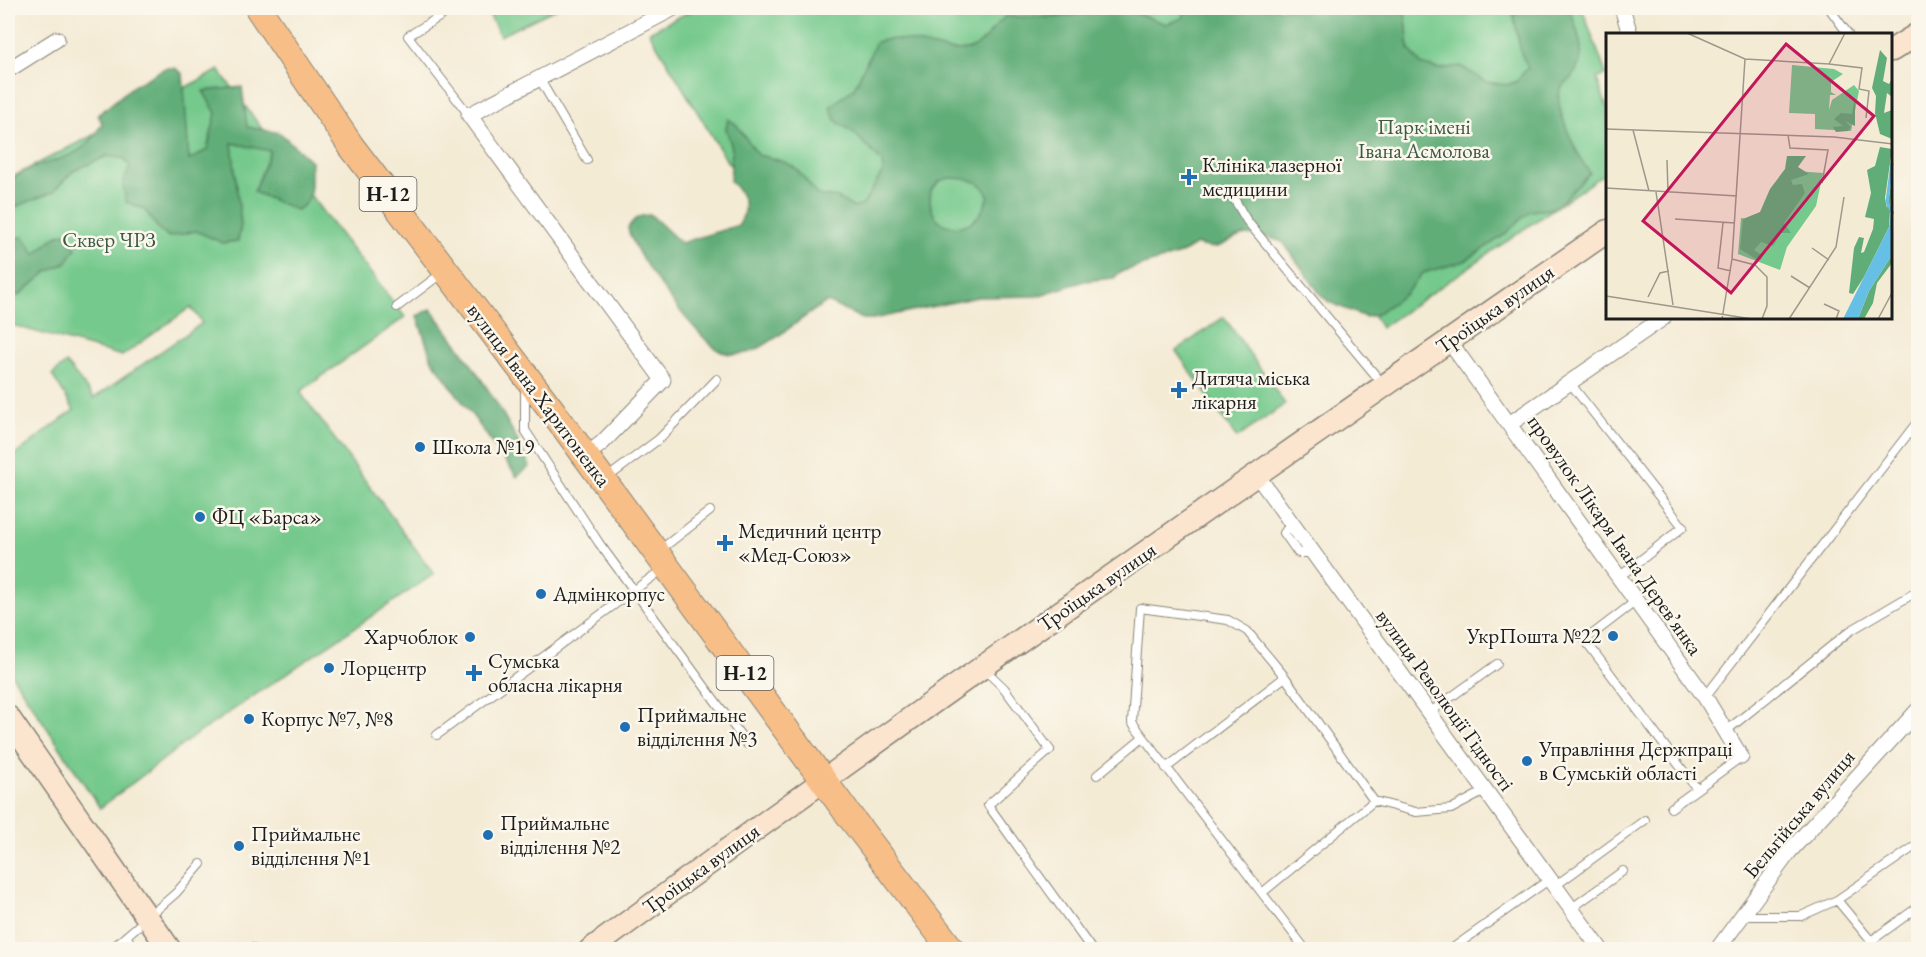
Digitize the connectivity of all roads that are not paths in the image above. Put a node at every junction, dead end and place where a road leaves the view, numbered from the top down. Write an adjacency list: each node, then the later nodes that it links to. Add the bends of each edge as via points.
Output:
1 (258, 8): 17 (main road, вулиця Івана Харитоненка / Н-12, via 351,146)
2 (454, 8): 13 (lane, via 408,36)
3 (674, 8): 12 (street)
4 (1622, 8): 6 (street)
5 (1829, 8): 7 (lane)
6 (1630, 33)
7 (1847, 33)
8 (1918, 34): 10 (main road)
9 (57, 39): 11 (street)
10 (1893, 49)
11 (8, 70)
12 (540, 78): 13 (street); 14 (lane)
13 (468, 115): 27 (street, via 663,380)
14 (587, 160)
15 (1233, 197): 24 (lane, via 1246,220)
16 (1606, 232): 20 (main road, Троїцька вулиця)
17 (446, 270): 18 (lane); 21 (main road, вулиця Івана Харитоненка / Н-12)
18 (397, 306)
19 (1660, 320): 23 (street)
20 (1449, 341): 24 (main road, Троїцька вулиця); 26 (street, провулок Лікаря Івана Деревʼянка)
21 (525, 376): 27 (main road, вулиця Івана Харитоненка / Н-12); 33 (lane, via 525,430)
22 (717, 379): 29 (lane, via 659,439)
23 (1570, 383): 26 (street); 32 (lane, via 1683,527)
24 (1384, 386): 28 (main road, Троїцька вулиця)
25 (1918, 421): 39 (lane)
26 (1511, 423): 32 (street, провулок Лікаря Івана Деревʼянка)
27 (585, 456): 29 (main road, вулиця Івана Харитоненка / Н-12)
28 (1256, 474): 37 (main road, Троїцька вулиця); 41 (street, вулиця Революції Гідності)
29 (603, 481): 31 (main road, вулиця Івана Харитоненка / Н-12)
30 (710, 511): 31 (lane)
31 (661, 559): 33 (lane); 50 (main road, вулиця Івана Харитоненка / Н-12)
32 (1619, 577): 35 (street, провулок Лікаря Івана Деревʼянка)
33 (634, 591): 44 (lane); 46 (lane)
34 (1918, 591): 43 (lane, via 1850,632)
35 (1636, 600): 39 (street, провулок Лікаря Івана Деревʼянка); 51 (lane, via 1585,640)
36 (1497, 664): 41 (lane)
37 (983, 668): 50 (main road, Троїцька вулиця); 73 (lane, via 1004,688 1050,750 988,805)
38 (1285, 677): 45 (lane, via 1247,631 1228,620 1140,608 1132,722); 48 (lane); 53 (lane)
39 (1705, 697): 43 (street, провулок Лікаря Івана Деревʼянка)
40 (1918, 710): 64 (street, Бельгійська вулиця, via 1789,852)
41 (1429, 713): 52 (street, вулиця Революції Гідності)
42 (8, 717): 65 (main road)
43 (1726, 731): 47 (street, провулок Лікаря Івана Деревʼянка)
44 (437, 735)
45 (1143, 736): 48 (lane); 49 (lane)
46 (747, 744)
47 (1741, 757): 51 (lane)
48 (1166, 768): 60 (lane)
49 (1097, 775)
50 (823, 780): 71 (main road, Троїцька вулиця); 72 (main road, вулиця Івана Харитоненка)
51 (1696, 789): 54 (lane)
52 (1485, 791): 53 (lane, via 1451,809 1416,812); 59 (street, вулиця Революції Гідності)
53 (1374, 801): 60 (lane)
54 (1671, 808)
55 (1645, 820): 59 (lane)
56 (1918, 844): 61 (lane)
57 (201, 864): 65 (lane, via 176,893)
58 (1623, 871): 63 (lane)
59 (1552, 882): 63 (street, вулиця Революції Гідності); 75 (lane)
60 (1262, 893): 74 (lane)
61 (1837, 900): 62 (lane, via 1870,941); 64 (lane, via 1801,916)
62 (1918, 907)
63 (1572, 908): 67 (street, вулиця Революції Гідності)
64 (1743, 916): 76 (street, Бельгійська вулиця)
65 (147, 917): 66 (lane); 70 (main road)
66 (126, 936): 68 (lane); 69 (lane)
67 (1596, 948)
68 (110, 950)
69 (135, 950)
70 (170, 950)
71 (591, 950)
72 (952, 950)
73 (1092, 950)
74 (1306, 950)
75 (1450, 950)
76 (1717, 950)

